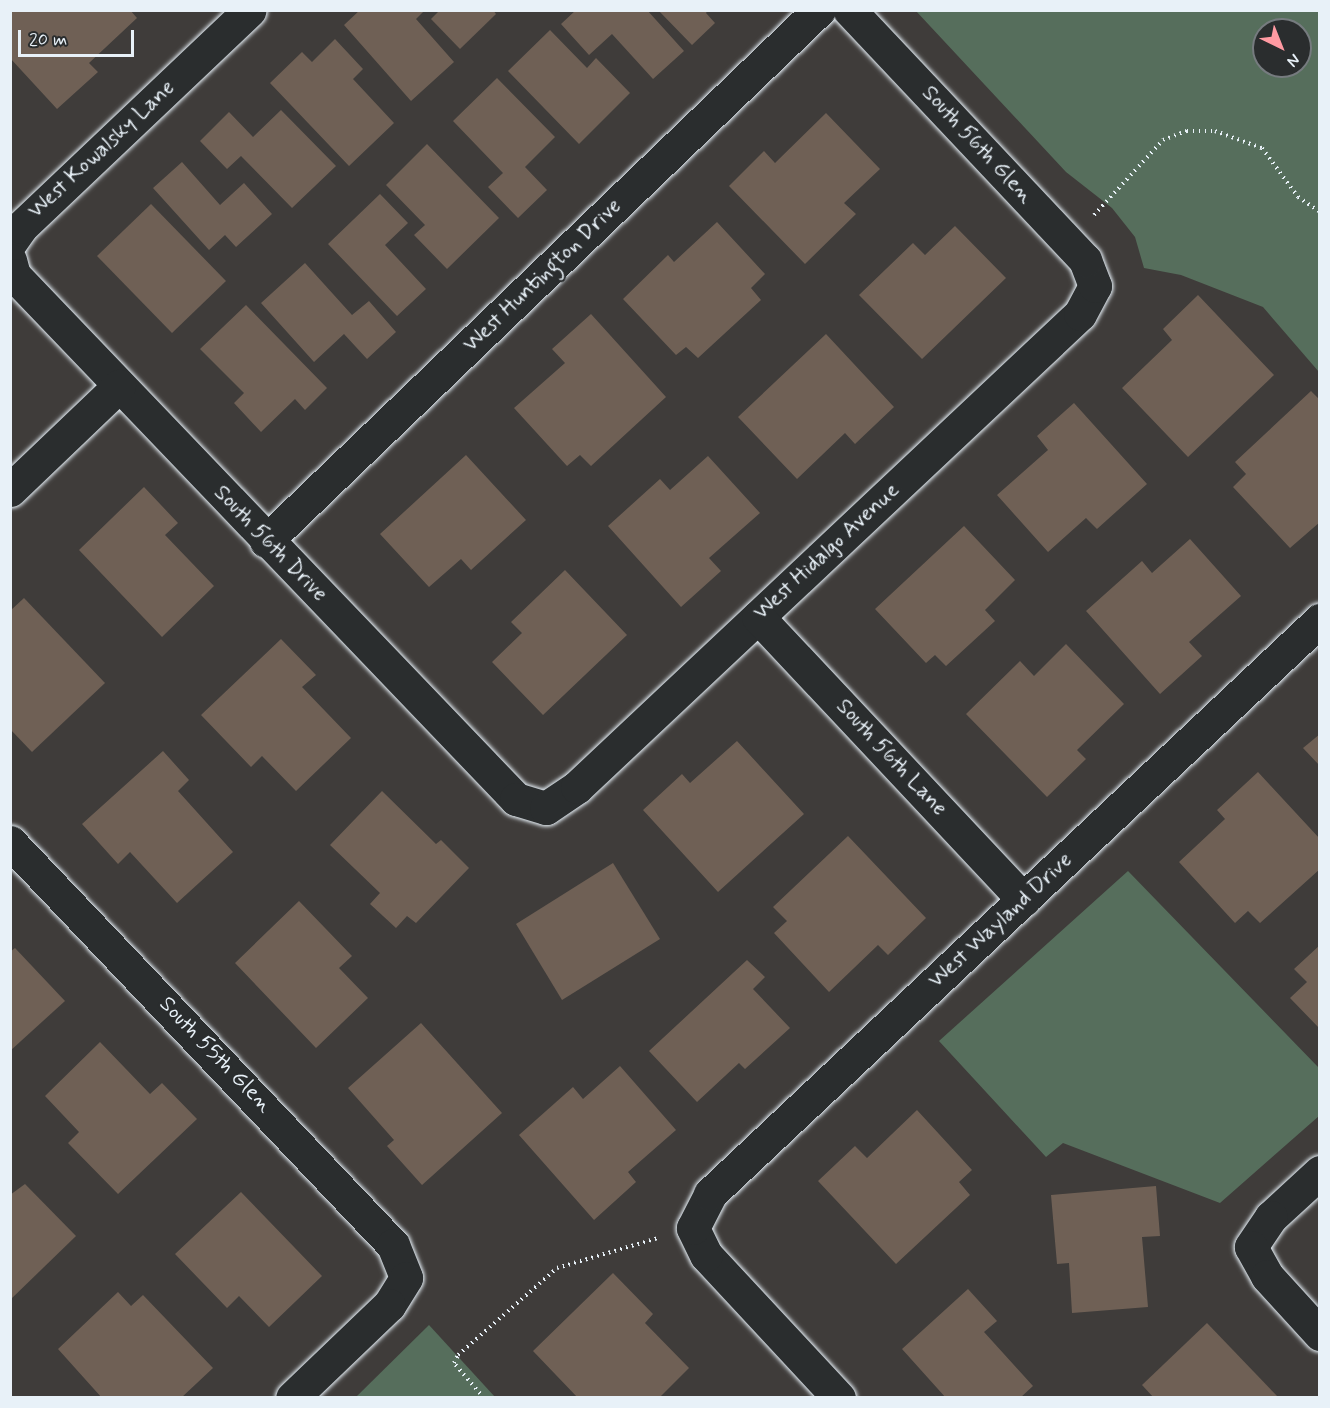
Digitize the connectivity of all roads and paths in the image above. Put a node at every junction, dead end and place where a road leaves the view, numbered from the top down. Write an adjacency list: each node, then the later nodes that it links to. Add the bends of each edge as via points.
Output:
1 (250, 10): 6 (street, West Kowalsky Lane, via 21,227)
2 (819, 10): 11 (street, West Huntington Drive)
3 (849, 10): 5 (street, South 56th Glen)
4 (1320, 212): 5 (path, via 1298,197 1262,148 1215,131 1187,131 1163,140 1142,159)
5 (1069, 242): 8 (street, South 56th Glen, via 1085,260)
6 (10, 243)
7 (10, 260): 9 (street, South 56th Drive, via 14,275)
8 (1095, 286): 12 (street, West Hidalgo Avenue, via 1080,314)
9 (119, 386): 10 (street); 11 (street, South 56th Drive)
10 (10, 490)
11 (266, 541): 14 (street, South 56th Drive, via 516,799)
12 (758, 617): 14 (street, West Hidalgo Avenue, via 577,787); 16 (street, South 56th Lane)
13 (1320, 620): 16 (street, West Wayland Drive)
14 (546, 808)
15 (10, 843): 20 (street, South 55th Glen, via 393,1245 405,1278 389,1305)
16 (1024, 900): 18 (street, West Wayland Drive, via 710,1194)
17 (1320, 1172): 19 (street, via 1271,1217 1251,1246 1267,1276)
18 (693, 1228): 21 (path, via 557,1268 454,1363); 22 (street, via 706,1255)
19 (1320, 1334)
20 (292, 1398)
21 (484, 1398)
22 (839, 1398)

